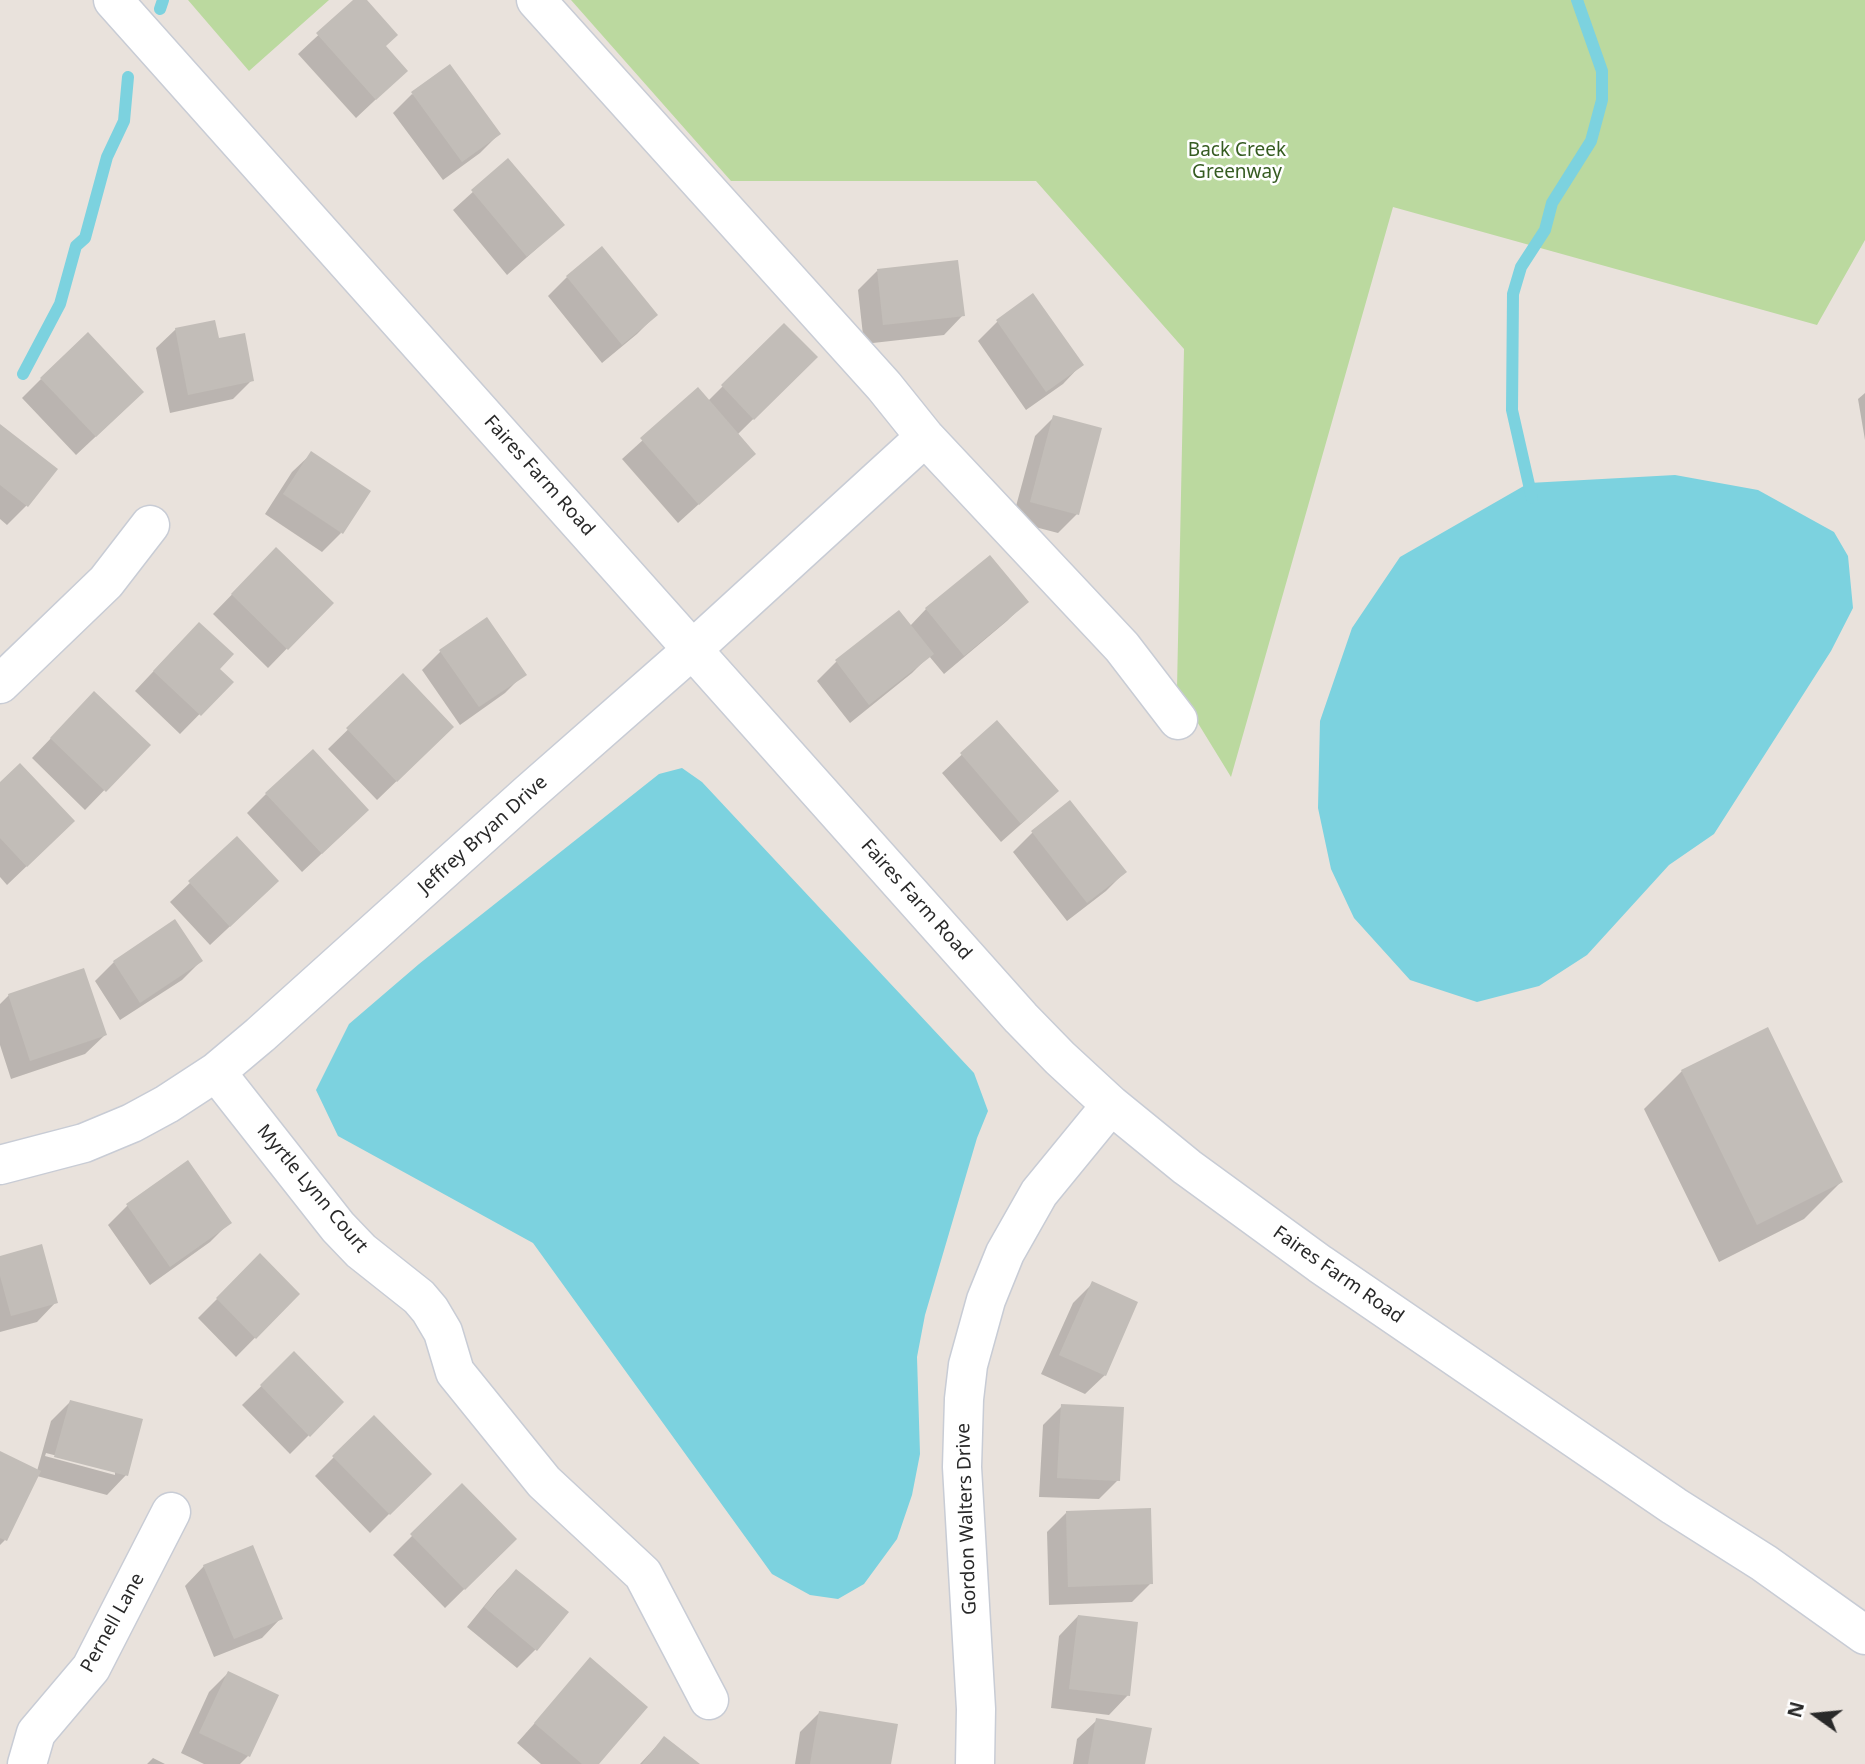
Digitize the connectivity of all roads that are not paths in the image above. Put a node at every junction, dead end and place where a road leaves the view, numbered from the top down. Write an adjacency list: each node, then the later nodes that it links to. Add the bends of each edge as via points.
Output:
1 (113, 0): 5 (street, Faires Farm Road)
2 (536, 0): 3 (street)
3 (925, 437): 5 (street, Jeffrey Bryan Drive); 7 (street, via 1122,647)
4 (150, 525): 6 (street, via 106,582)
5 (693, 649): 8 (street, Jeffrey Bryan Drive); 9 (street, Faires Farm Road, via 1021,1018)
6 (0, 684)
7 (1178, 720)
8 (216, 1072): 10 (street, Jeffrey Bryan Drive, via 120,1128); 13 (street, Myrtle Lynn Court, via 338,1227 430,1310 443,1332 455,1372 544,1482 643,1574)
9 (1111, 1105): 12 (street, Faires Farm Road, via 1320,1264); 15 (street, Gordon Walters Drive, via 1039,1193 1005,1253 968,1365 962,1467)
10 (0, 1166)
11 (172, 1512): 14 (street, Pernell Lane, via 91,1668)
12 (1865, 1635)
13 (709, 1700)
14 (32, 1749)
15 (975, 1764)

